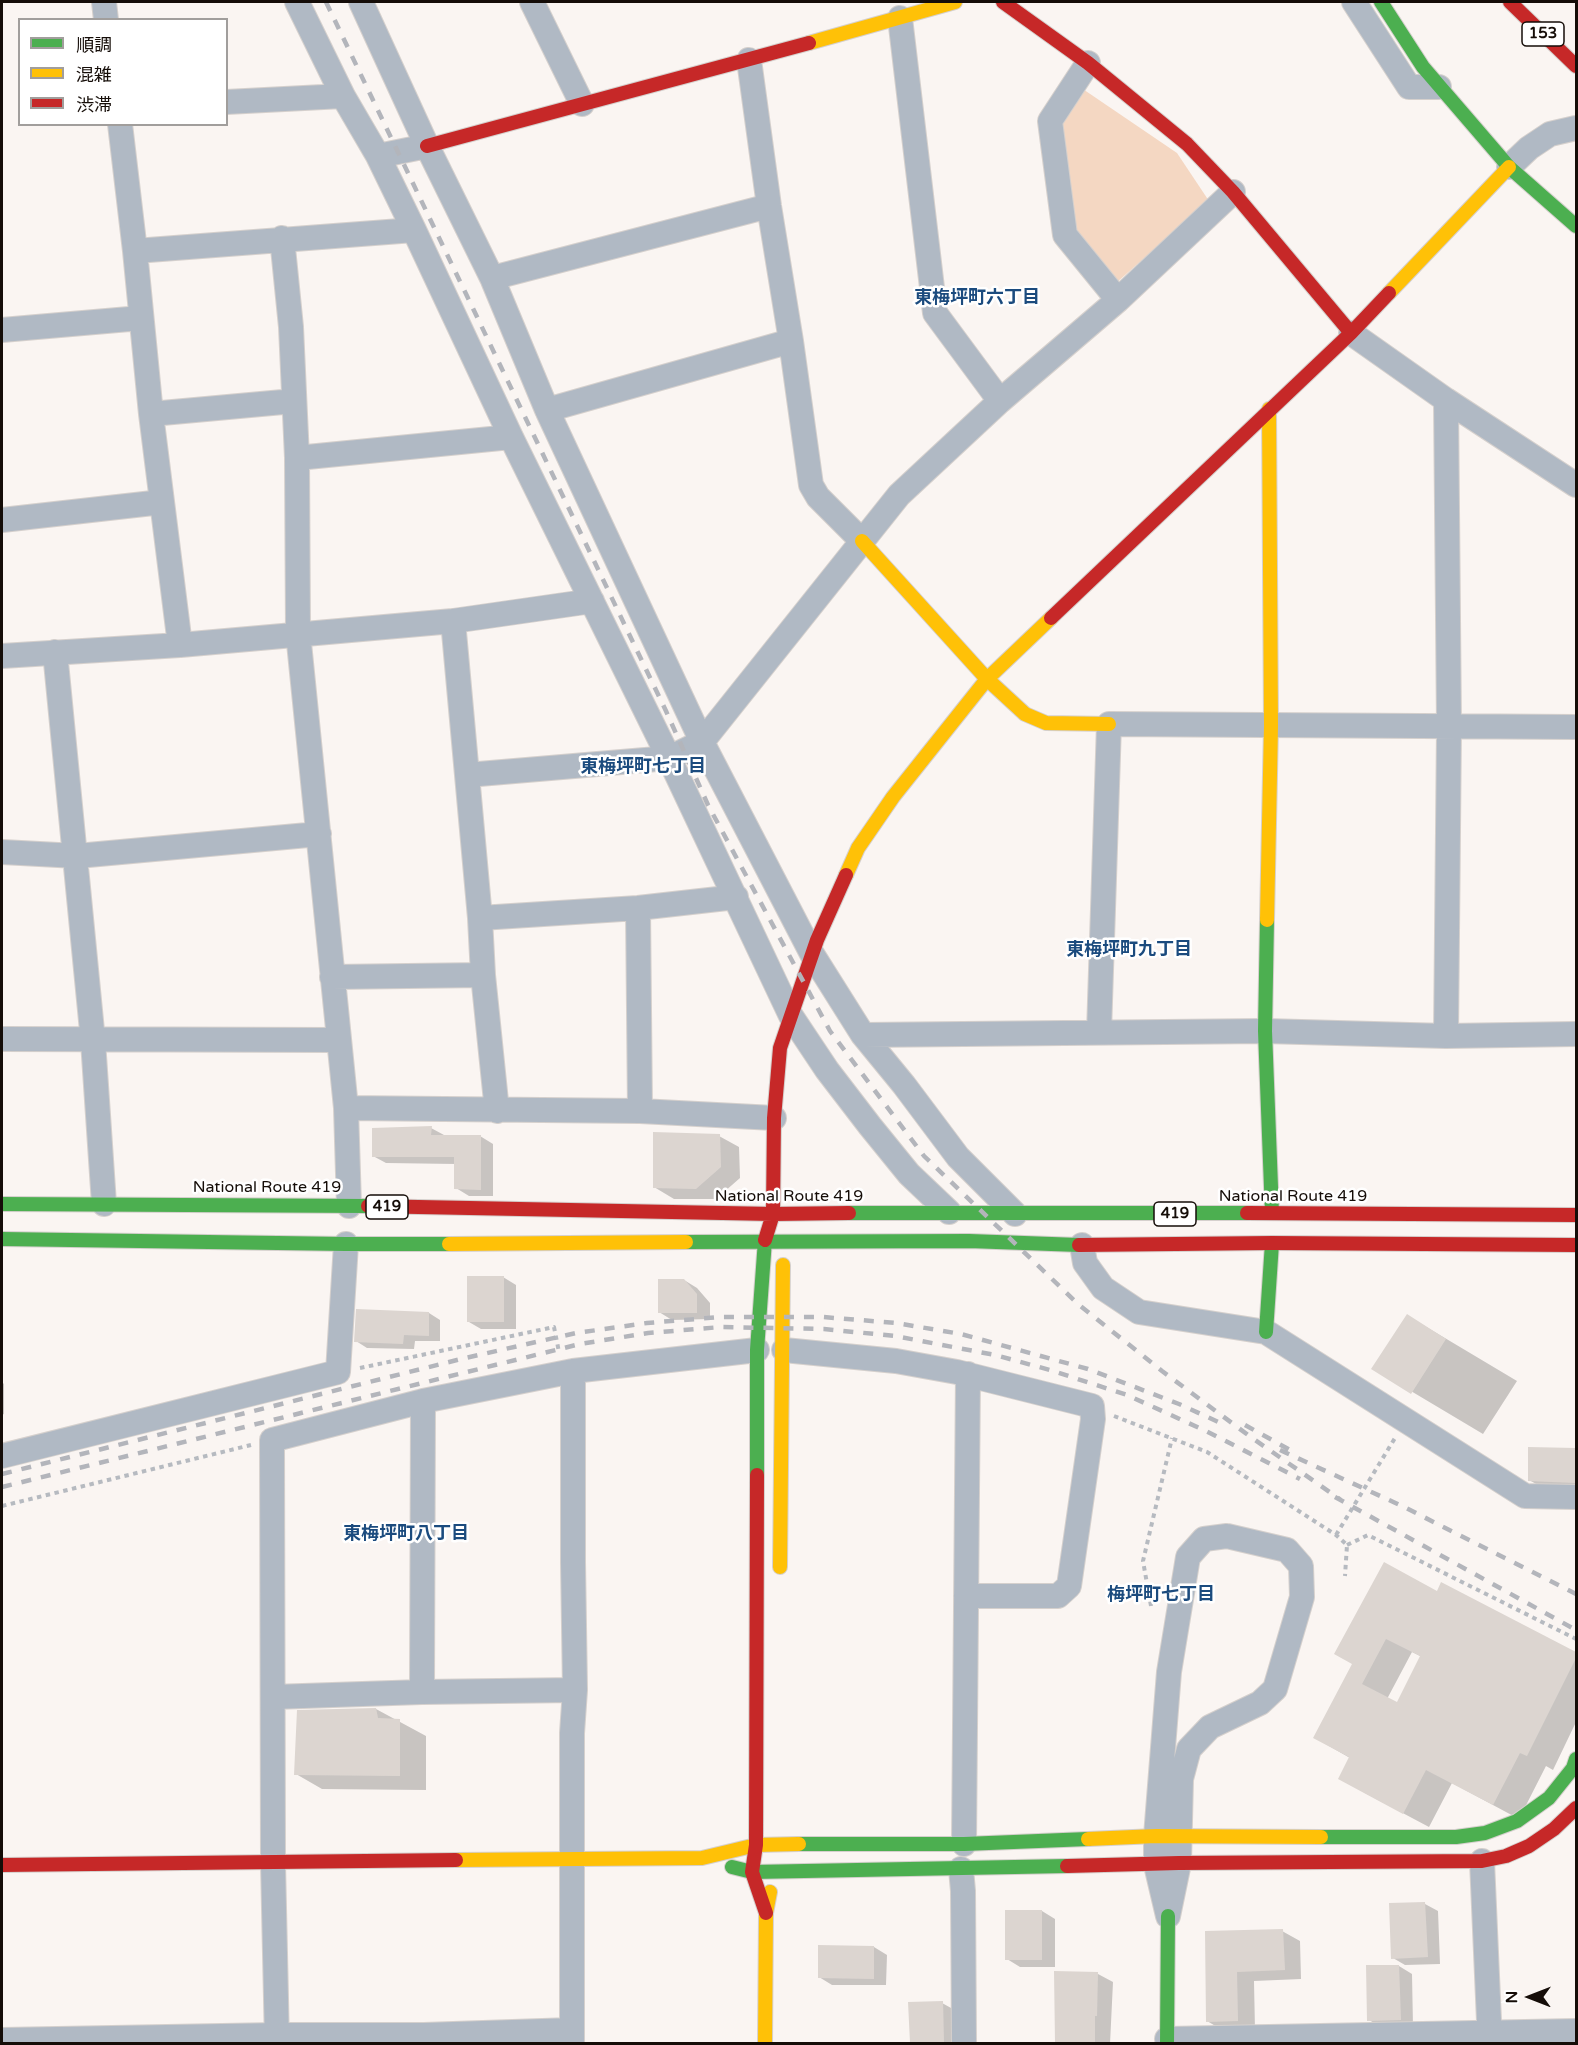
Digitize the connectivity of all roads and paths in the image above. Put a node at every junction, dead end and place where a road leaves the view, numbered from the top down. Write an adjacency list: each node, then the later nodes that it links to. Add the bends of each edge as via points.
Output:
1 (104, 2): 11 (street)
2 (297, 2): 18 (street)
3 (361, 2): 23 (street)
4 (532, 2): 20 (street)
5 (956, 2): 12 (main road)
6 (1003, 2): 15 (main road)
7 (1353, 2): 17 (street, via 1409,87)
8 (1381, 2): 13 (main road)
9 (1392, 2): 13 (street)
10 (1510, 2): 16 (main road, 153)
11 (106, 18)
12 (900, 18): 14 (main road); 40 (street, via 935,313)
13 (1402, 36): 17 (main road)
14 (749, 60): 20 (main road); 27 (street)
15 (1088, 63): 26 (main road, via 1187,144); 33 (street, via 1050,121 1065,236)
16 (1576, 66)
17 (1439, 87): 25 (main road)
18 (343, 96): 19 (street); 24 (street)
19 (228, 102)
20 (582, 104): 23 (main road)
21 (120, 126): 31 (street)
22 (1576, 128): 25 (street, via 1550,134)
23 (428, 146): 24 (street); 32 (street)
24 (378, 156): 29 (street)
25 (1509, 167): 28 (main road); 36 (main road)
26 (1233, 192): 33 (street); 36 (main road)
27 (769, 206): 32 (street); 37 (street)
28 (1576, 226)
29 (414, 230): 30 (street); 44 (street)
30 (282, 238): 31 (street); 39 (street)
31 (135, 251): 34 (street)
32 (492, 278): 42 (street)
33 (1118, 300): 40 (street)
34 (141, 318): 35 (street); 43 (street)
35 (2, 327)
36 (1351, 333): 38 (street); 41 (main road)
37 (791, 341): 42 (street); 49 (street, via 811,485)
38 (1446, 400): 46 (street); 59 (street)
39 (294, 401): 43 (street); 45 (street)
40 (1000, 401): 49 (street, via 899,495)
41 (1269, 409): 56 (main road); 58 (main road)
42 (547, 410): 61 (street)
43 (151, 414): 47 (street)
44 (511, 437): 45 (street); 50 (street)
45 (297, 458): 52 (street)
46 (1576, 485)
47 (162, 502): 48 (street); 53 (street)
48 (2, 520)
49 (862, 541): 56 (main road); 61 (street)
50 (592, 601): 51 (street); 62 (street)
51 (453, 621): 52 (street); 63 (street)
52 (298, 633): 53 (street); 64 (street)
53 (180, 645): 54 (street)
54 (55, 652): 55 (street); 66 (street)
55 (2, 656)
56 (987, 679): 57 (main road, via 1020,710 1046,723); 70 (main road, via 893,797 858,848)
57 (1109, 724): 58 (street); 75 (street)
58 (1271, 726): 59 (street); 74 (main road)
59 (1449, 727): 60 (street); 78 (street)
60 (1576, 727)
61 (702, 742): 62 (street); 70 (street)
62 (669, 758): 63 (street); 67 (street)
63 (467, 776): 69 (street)
64 (319, 834): 66 (street); 72 (street)
65 (2, 852): 66 (street)
66 (77, 856): 81 (street)
67 (736, 897): 68 (street); 73 (street)
68 (638, 908): 69 (street); 84 (street)
69 (480, 918): 71 (street)
70 (812, 954): 73 (main road); 77 (street)
71 (483, 975): 72 (street); 83 (street)
72 (332, 977): 80 (street)
73 (791, 1016): 85 (main road, via 780,1048); 89 (street, via 827,1070 909,1174)
74 (1265, 1031): 75 (street); 78 (street); 90 (main road)
75 (1099, 1032): 77 (street)
76 (1576, 1034): 78 (street)
77 (863, 1035): 92 (street, via 958,1157)
78 (1446, 1036)
79 (2, 1039): 81 (street)
80 (339, 1040): 81 (street); 82 (street)
81 (93, 1041): 87 (street)
82 (346, 1108): 83 (street); 88 (street)
83 (497, 1110): 84 (street)
84 (640, 1111): 85 (street)
85 (774, 1118): 91 (main road)
86 (2, 1204): 87 (main road, National Route 419 / 419)
87 (104, 1204): 88 (main road, National Route 419 / 419)
88 (349, 1206): 91 (main road, National Route 419 / 419)
89 (949, 1212): 91 (main road, National Route 419 / 419); 92 (main road, National Route 419 / 419)
90 (1272, 1213): 92 (main road, National Route 419 / 419); 93 (main road, National Route 419 / 419)
91 (773, 1214): 95 (main road); 96 (main road)
92 (1015, 1215)
93 (1576, 1215)
94 (2, 1239): 98 (main road, 419)
95 (765, 1241): 96 (main road, 419); 98 (main road, 419); 103 (main road)
96 (783, 1241): 99 (main road, 419, via 969,1240); 104 (main road)
97 (1272, 1243): 99 (main road, 419); 100 (main road, 419); 101 (main road)
98 (346, 1244): 106 (street)
99 (1082, 1245): 101 (street, via 1085,1263 1103,1288 1139,1312)
100 (1576, 1245)
101 (1266, 1332): 110 (street)
102 (555, 1334): 106 (path, via 554,1327)
103 (757, 1350): 105 (street); 131 (main road)
104 (784, 1350): 107 (street, via 896,1361); 119 (main road)
105 (573, 1371): 108 (street); 123 (street)
106 (339, 1372): 113 (street)
107 (968, 1374): 109 (street, via 1092,1406); 120 (street)
108 (423, 1401): 112 (street); 124 (street)
109 (1093, 1412): 111 (path); 120 (street, via 1069,1586 1058,1596)
110 (1406, 1421): 114 (street, via 1525,1496); 116 (path)
111 (1172, 1438): 116 (path, via 1207,1452); 121 (path, via 1143,1561)
112 (273, 1440): 115 (path); 125 (street)
113 (2, 1456)
114 (1576, 1497)
115 (2, 1506)
116 (1336, 1534): 117 (path)
117 (1347, 1545): 118 (path); 122 (path, via 1368,1534)
118 (1344, 1576)
119 (780, 1577)
120 (966, 1596): 130 (street)
121 (1150, 1606)
122 (1576, 1639)
123 (576, 1690): 124 (street); 132 (street)
124 (422, 1692): 125 (street)
125 (273, 1697): 135 (street)
126 (1576, 1759): 128 (main road, via 1549,1798 1517,1821 1485,1833 1456,1837)
127 (1576, 1808): 134 (main road, via 1529,1846)
128 (1167, 1837): 128 (street, via 1169,1672 1188,1557 1204,1539 1227,1536 1287,1550 1301,1566 1302,1597 1275,1689 1260,1703 1210,1727 1189,1749); 130 (main road); 136 (street)
129 (776, 1838): 130 (main road); 131 (main road); 140 (main road)
130 (964, 1844)
131 (756, 1845): 133 (main road); 139 (main road)
132 (571, 1858): 133 (main road); 135 (main road); 144 (street)
133 (702, 1858): 139 (main road)
134 (1482, 1861): 136 (main road); 145 (street)
135 (273, 1863): 137 (main road); 146 (street)
136 (1168, 1864): 138 (main road); 142 (street, via 1176,1885)
137 (2, 1865)
138 (961, 1869): 140 (main road); 152 (street)
139 (752, 1872): 140 (main road); 141 (main road)
140 (774, 1872): 141 (main road)
141 (766, 1913): 151 (main road)
142 (1168, 1916): 150 (main road)
143 (1576, 2031): 145 (street)
144 (572, 2037): 147 (street)
145 (1490, 2038): 150 (street)
146 (277, 2039): 147 (street); 149 (street)
147 (424, 2039)
148 (2, 2040): 149 (street)
149 (162, 2041)
150 (1167, 2041)
151 (765, 2043)
152 (964, 2043)

